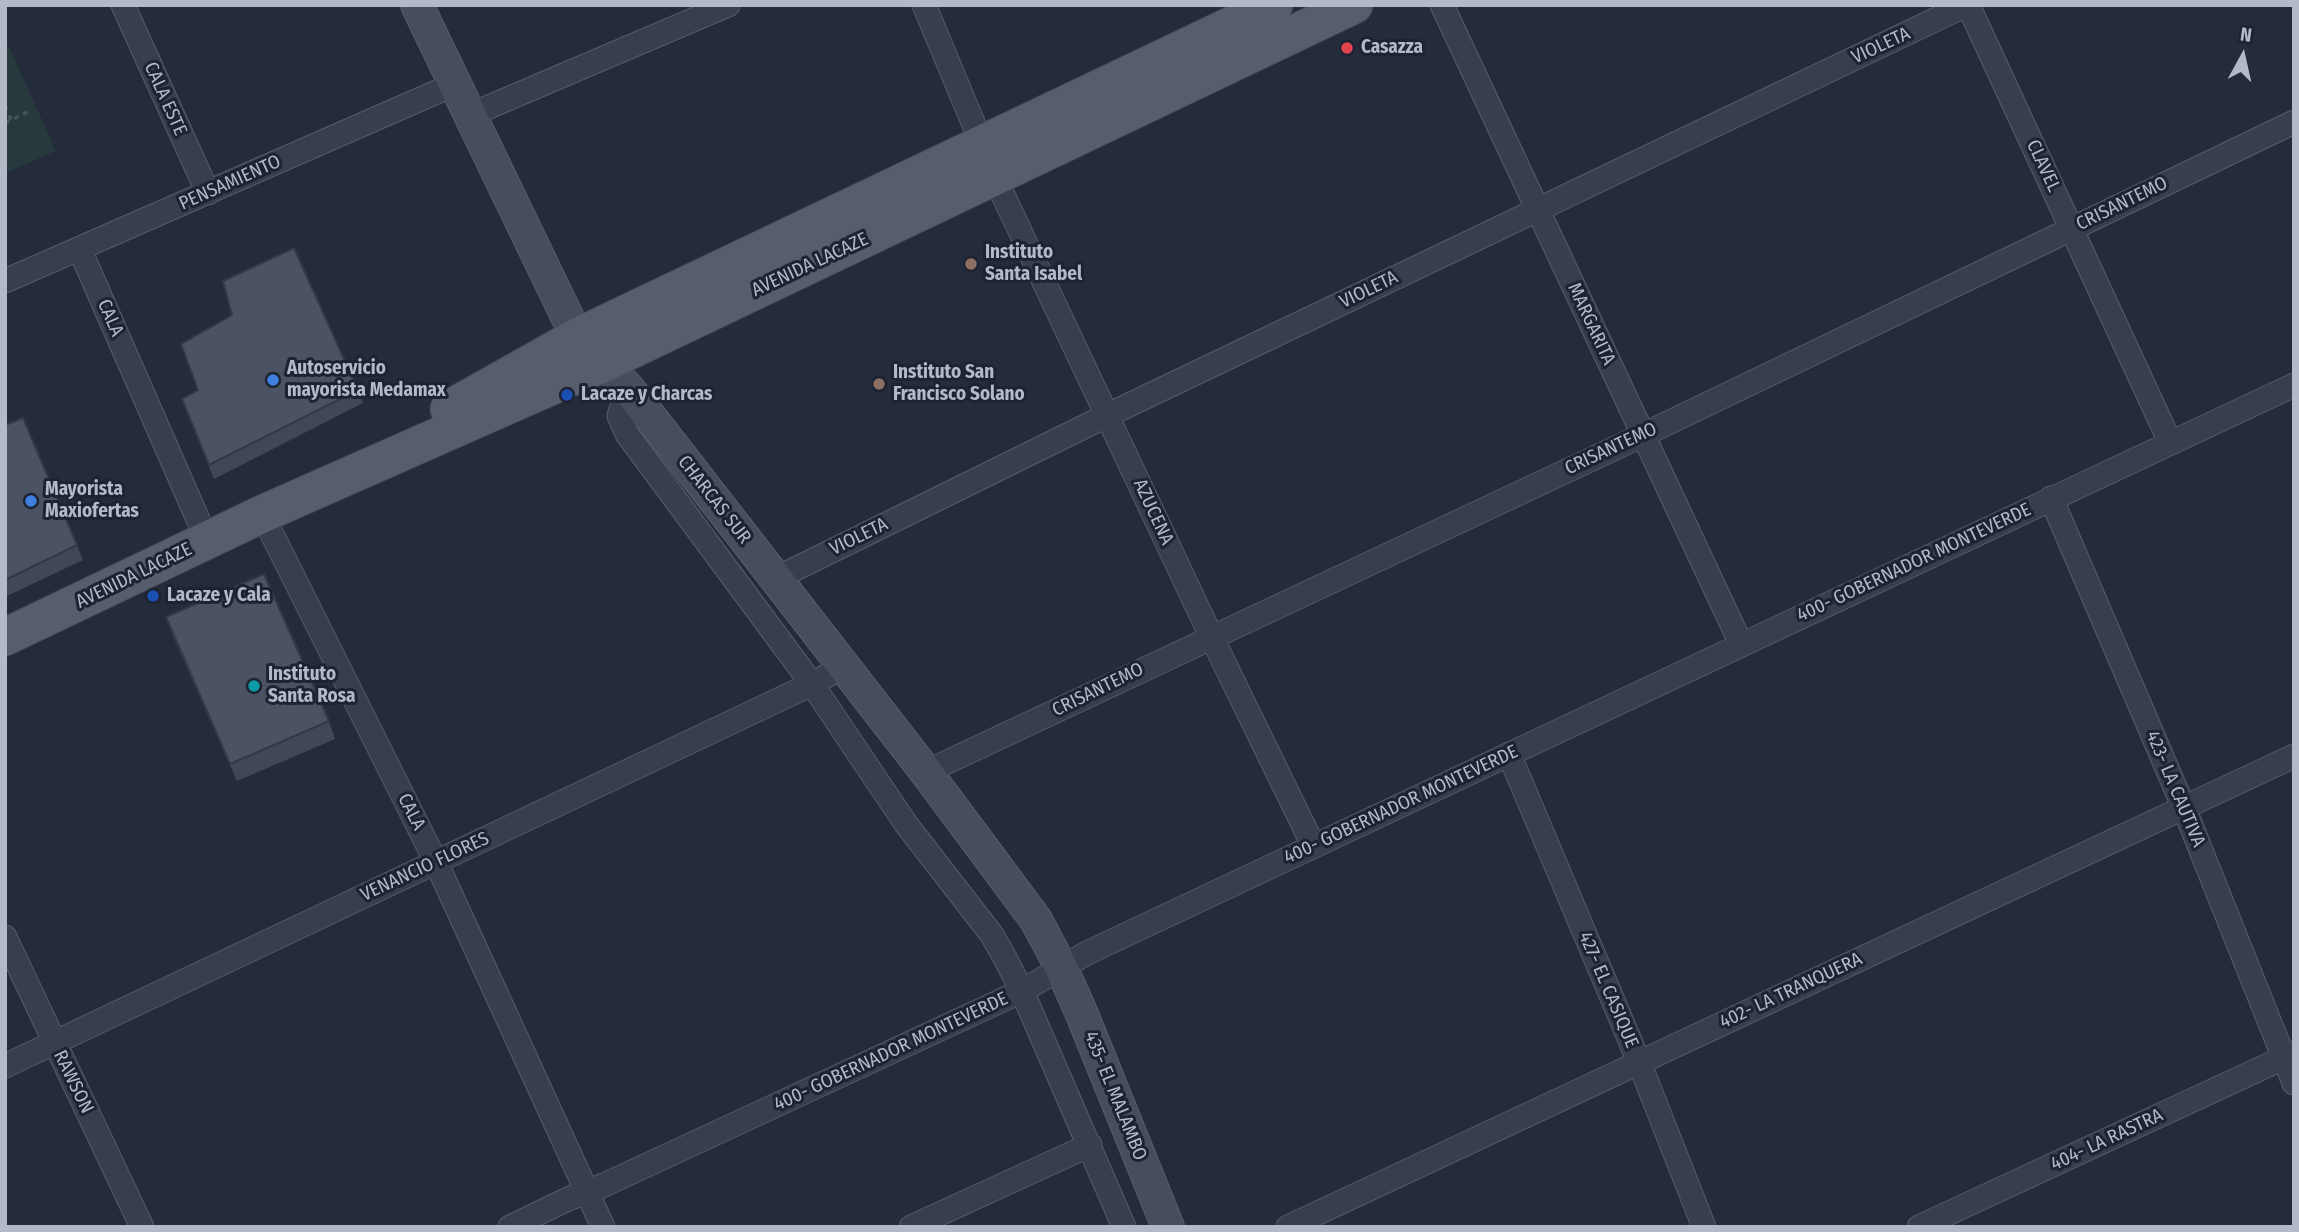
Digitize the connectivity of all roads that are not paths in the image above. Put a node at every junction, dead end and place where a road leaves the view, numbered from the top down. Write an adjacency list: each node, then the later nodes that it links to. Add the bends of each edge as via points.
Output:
1 (123, 5): 15 (street, CALA ESTE)
2 (418, 5): 10 (main road, CHARCAS SUR)
3 (728, 5): 11 (street)
4 (924, 5): 13 (street)
5 (1274, 5): 13 (main road, AVENIDA LACAZE)
6 (1329, 5): 14 (main road, via 1072,129)
7 (1353, 5): 14 (main road, AVENIDA LACAZE)
8 (1442, 5): 16 (street, MARGARITA)
9 (1967, 5): 16 (street, VIOLETA); 17 (street, CLAVEL)
10 (455, 84): 11 (main road, CHARCAS SUR); 15 (street, PENSAMIENTO)
11 (470, 115): 20 (main road, CHARCAS SUR)
12 (2294, 122): 17 (street, CRISANTEMO)
13 (982, 144): 20 (main road, AVENIDA LACAZE)
14 (995, 178): 21 (main road, AVENIDA LACAZE); 23 (street, AZUCENA)
15 (208, 193): 18 (street, PENSAMIENTO)
16 (1538, 209): 23 (street, VIOLETA); 24 (street, MARGARITA)
17 (2072, 229): 24 (street, CRISANTEMO); 25 (street, CLAVEL)
18 (80, 250): 19 (street, PENSAMIENTO); 28 (street, CALA)
19 (5, 281)
20 (577, 337): 21 (main road, CHARCAS SUR); 27 (main road, AVENIDA LACAZE)
21 (616, 375): 27 (main road, AVENIDA LACAZE); 29 (main road, CHARCAS SUR); 34 (street, via 619,416 627,434)
22 (2294, 385): 25 (street, 400- GOBERNADOR MONTEVERDE)
23 (1108, 415): 29 (street, VIOLETA); 30 (street, AZUCENA)
24 (1643, 435): 30 (street, CRISANTEMO); 32 (street, MARGARITA)
25 (2170, 442): 26 (street, 400- GOBERNADOR MONTEVERDE)
26 (2051, 498): 32 (street, 400- GOBERNADOR MONTEVERDE); 38 (street, 423- LA CAUTIVA)
27 (262, 514): 28 (main road, AVENIDA LACAZE); 40 (street, CALA)
28 (207, 540): 31 (main road, AVENIDA LACAZE)
29 (775, 579): 33 (main road, CHARCAS SUR)
30 (1211, 636): 37 (street, CRISANTEMO); 39 (street, AZUCENA)
31 (5, 637)
32 (1741, 644): 35 (street, 400- GOBERNADOR MONTEVERDE)
33 (844, 666): 34 (street, VENANCIO FLORES); 37 (main road, CHARCAS SUR)
34 (812, 684): 40 (street, VENANCIO FLORES); 43 (street, via 906,824 992,935)
35 (1509, 754): 39 (street, 400- GOBERNADOR MONTEVERDE); 46 (street, 427- EL CASIQUE)
36 (2294, 756): 38 (street, 402- LA TRANQUERA)
37 (926, 772): 42 (main road, CHARCAS SUR, via 1021,898)
38 (2184, 808): 45 (street, 423- LA CAUTIVA); 46 (street, 402- LA TRANQUERA)
39 (1313, 845): 42 (street, 400- GOBERNADOR MONTEVERDE)
40 (436, 862): 44 (street, VENANCIO FLORES); 50 (street, CALA)
41 (5, 937): 44 (street, RAWSON)
42 (1061, 967): 43 (street, 400- GOBERNADOR MONTEVERDE); 56 (main road, 435- EL MALAMBO)
43 (1023, 991): 49 (street); 50 (street, 400- GOBERNADOR MONTEVERDE)
44 (54, 1043): 47 (street, VENANCIO FLORES); 51 (street, RAWSON)
45 (2289, 1055): 48 (street, 423- LA CAUTIVA); 59 (street, 404- LA RASTRA)
46 (1639, 1062): 57 (street, 402- LA TRANQUERA); 58 (street, 427- EL CASIQUE)
47 (5, 1066)
48 (2294, 1083)
49 (1090, 1145): 54 (street); 55 (street)
50 (586, 1191): 52 (street, 400- GOBERNADOR MONTEVERDE); 53 (street, CALA)
51 (142, 1227)
52 (510, 1227)
53 (603, 1227)
54 (911, 1227)
55 (1124, 1227)
56 (1168, 1227)
57 (1288, 1227)
58 (1704, 1227)
59 (1919, 1227)

